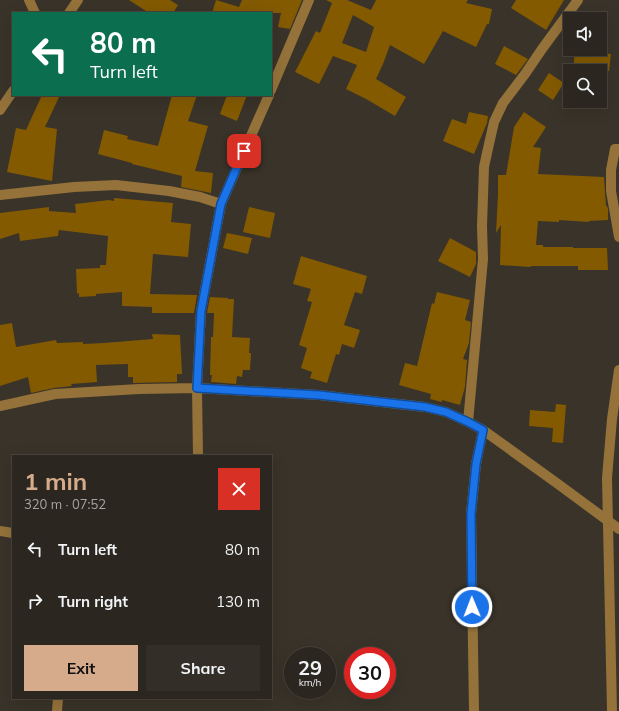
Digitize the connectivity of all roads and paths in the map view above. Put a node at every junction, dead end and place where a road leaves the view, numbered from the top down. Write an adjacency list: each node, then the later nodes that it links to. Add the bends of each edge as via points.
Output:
1 (29, 0): 5 (street)
2 (78, 0): 6 (street)
3 (309, 0): 7 (street)
4 (578, 0): 18 (street, via 503,103 494,122 484,168 483,259)
5 (35, 12)
6 (69, 12)
7 (272, 88)
8 (12, 92): 10 (street)
9 (269, 96): 13 (street)
10 (0, 110)
11 (619, 149): 14 (street, via 615,149 611,170 611,191)
12 (0, 195): 13 (street, via 116,185 169,191)
13 (221, 204): 16 (street, via 201,311)
14 (619, 237)
15 (619, 370): 21 (street, via 607,478)
16 (197, 388): 17 (street, via 55,394); 18 (street, via 319,395 425,407 446,412); 20 (street)
17 (0, 406)
18 (468, 422): 19 (street)
19 (483, 430): 21 (street); 27 (street, via 476,464 471,514)
20 (198, 455)
21 (608, 521): 22 (street); 28 (street)
22 (619, 529)
23 (0, 531): 24 (street)
24 (12, 533)
25 (58, 699): 26 (street)
26 (57, 711)
27 (474, 711)
28 (612, 711)

